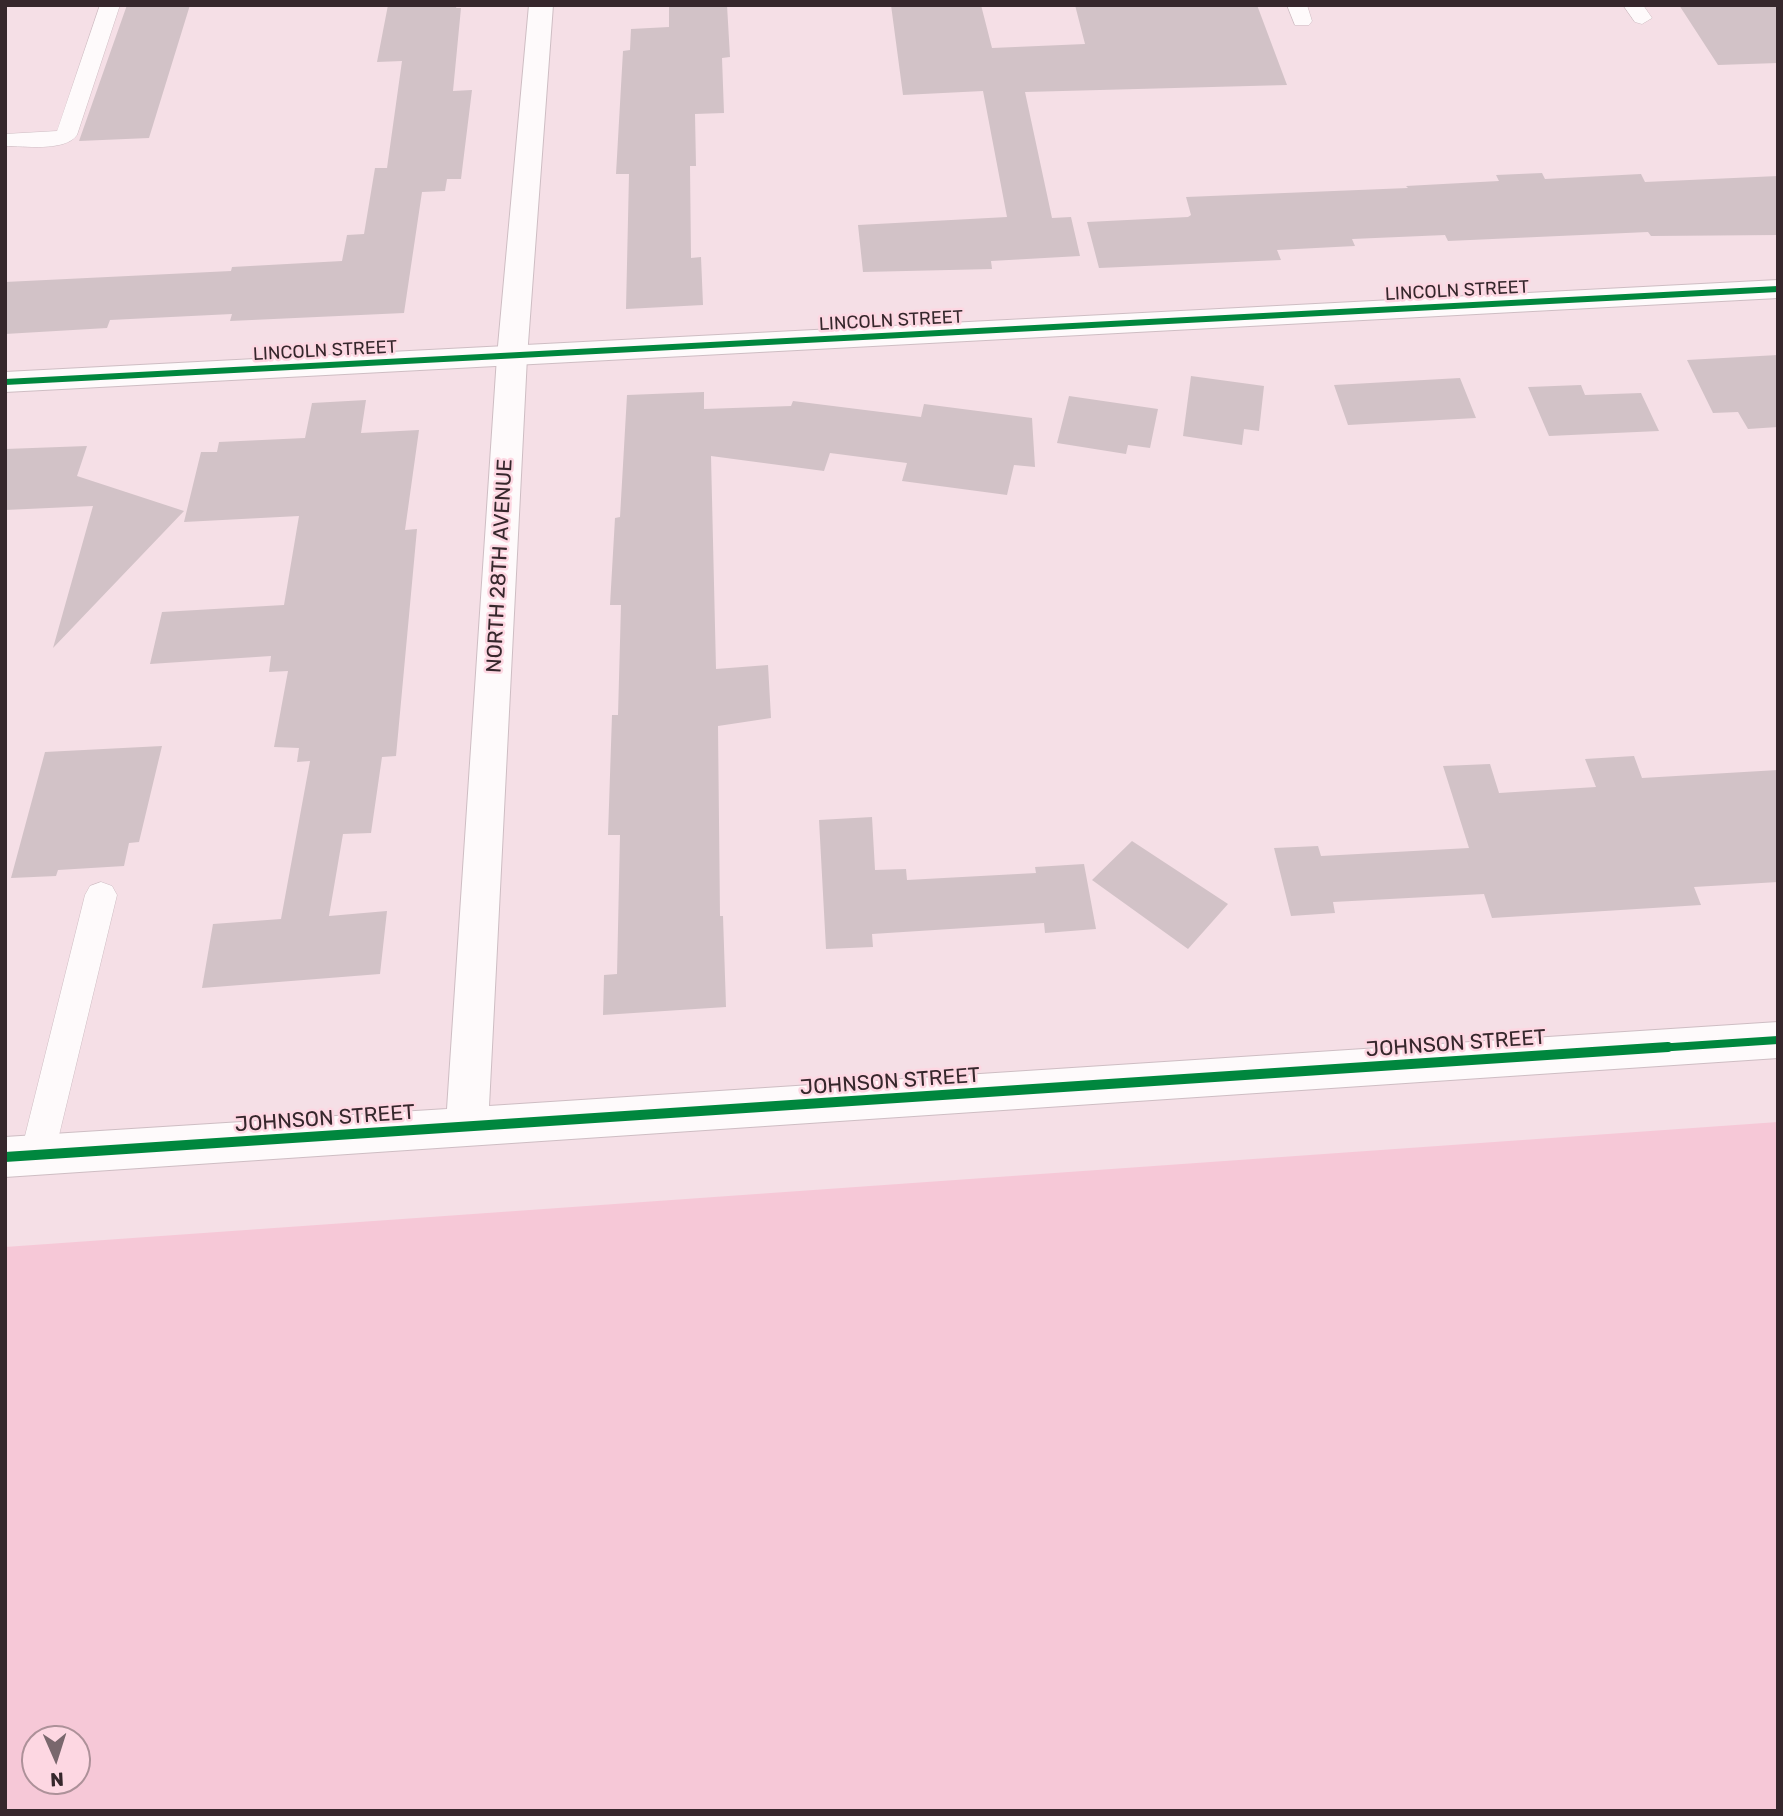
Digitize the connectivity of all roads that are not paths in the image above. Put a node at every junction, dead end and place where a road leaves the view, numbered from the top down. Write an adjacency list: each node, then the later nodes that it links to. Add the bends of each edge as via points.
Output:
1 (110, 5): 3 (lane, via 66,135)
2 (541, 5): 5 (street, NORTH 28TH AVENUE)
3 (5, 140)
4 (1778, 289): 5 (street, LINCOLN STREET)
5 (512, 357): 6 (street, LINCOLN STREET); 9 (street, NORTH 28TH AVENUE)
6 (5, 382)
7 (101, 895): 10 (lane)
8 (1778, 1040): 9 (street, JOHNSON STREET)
9 (467, 1128): 10 (street, JOHNSON STREET)
10 (21, 1156)

